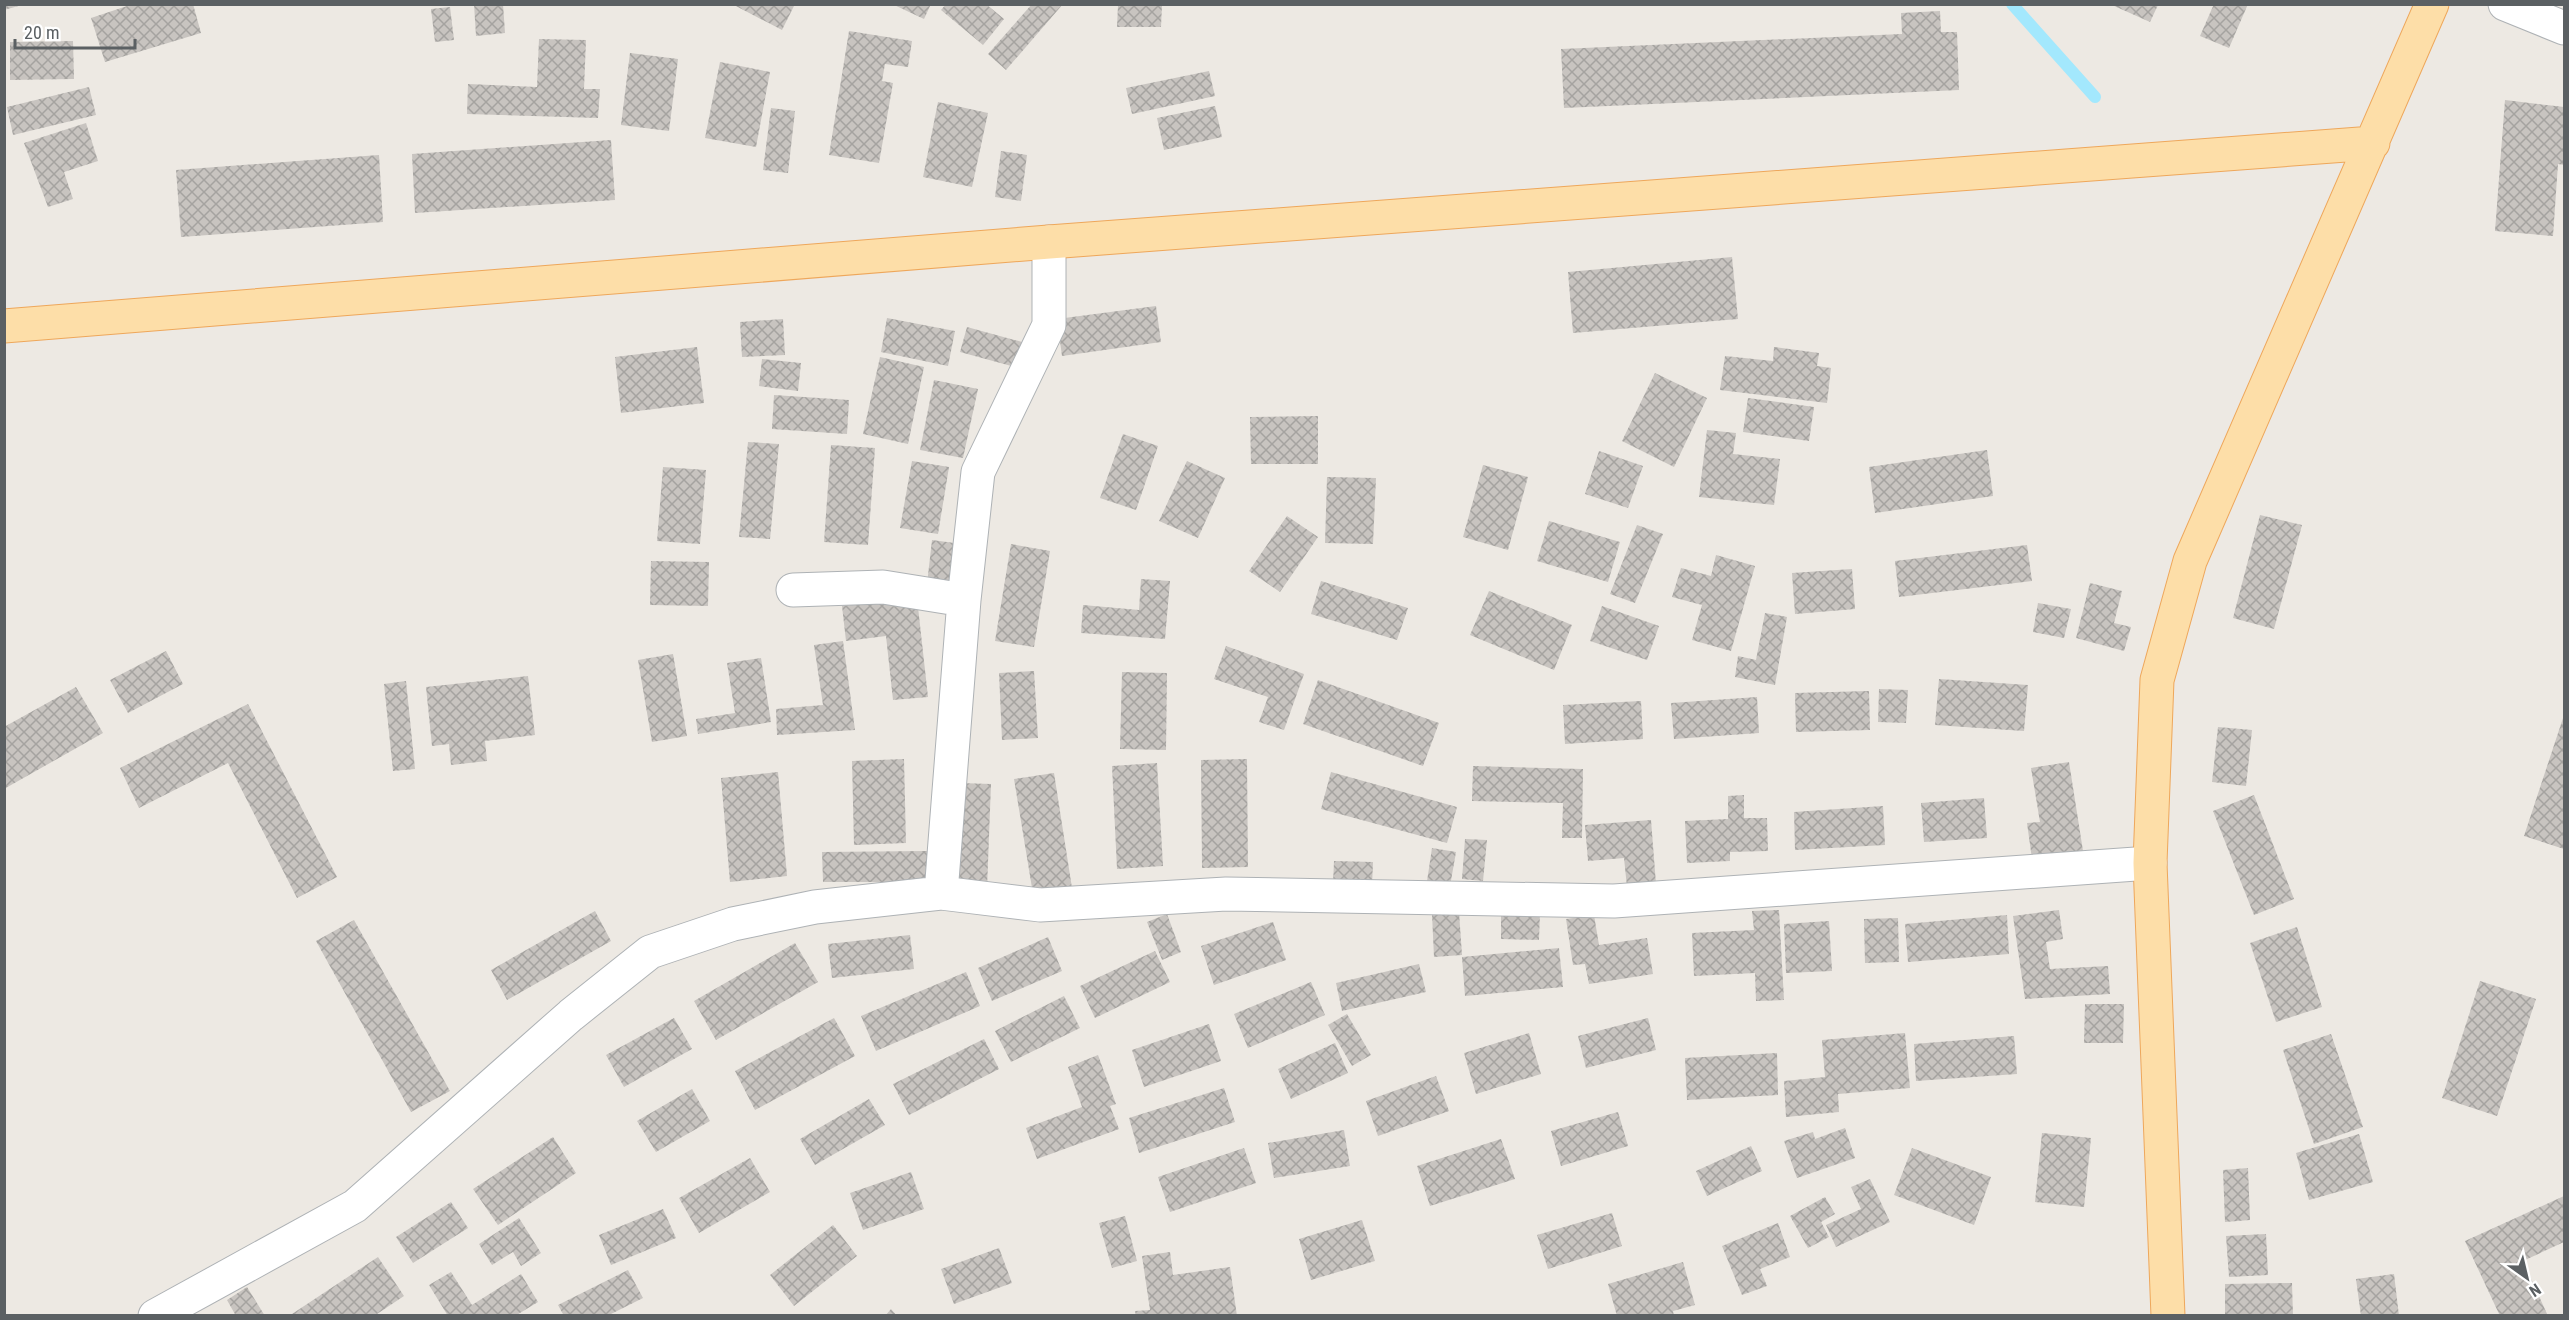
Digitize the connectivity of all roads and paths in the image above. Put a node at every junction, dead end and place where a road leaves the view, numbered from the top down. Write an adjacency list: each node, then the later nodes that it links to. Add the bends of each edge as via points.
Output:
1 (2432, 4): 4 (main road)
2 (2505, 4): 3 (street)
3 (2565, 27)
4 (2373, 144): 5 (main road); 9 (main road, via 2190,561 2157,680)
5 (1048, 242): 6 (main road); 8 (street, via 1049,325 978,472)
6 (4, 326)
7 (793, 590): 8 (street, via 883,587)
8 (964, 600): 10 (street)
9 (2150, 863): 10 (street, via 1614,900 1226,894 1040,905); 12 (main road)
10 (941, 893): 11 (street, via 815,907 734,924 650,952 571,1015 355,1206)
11 (155, 1316)
12 (2168, 1316)

